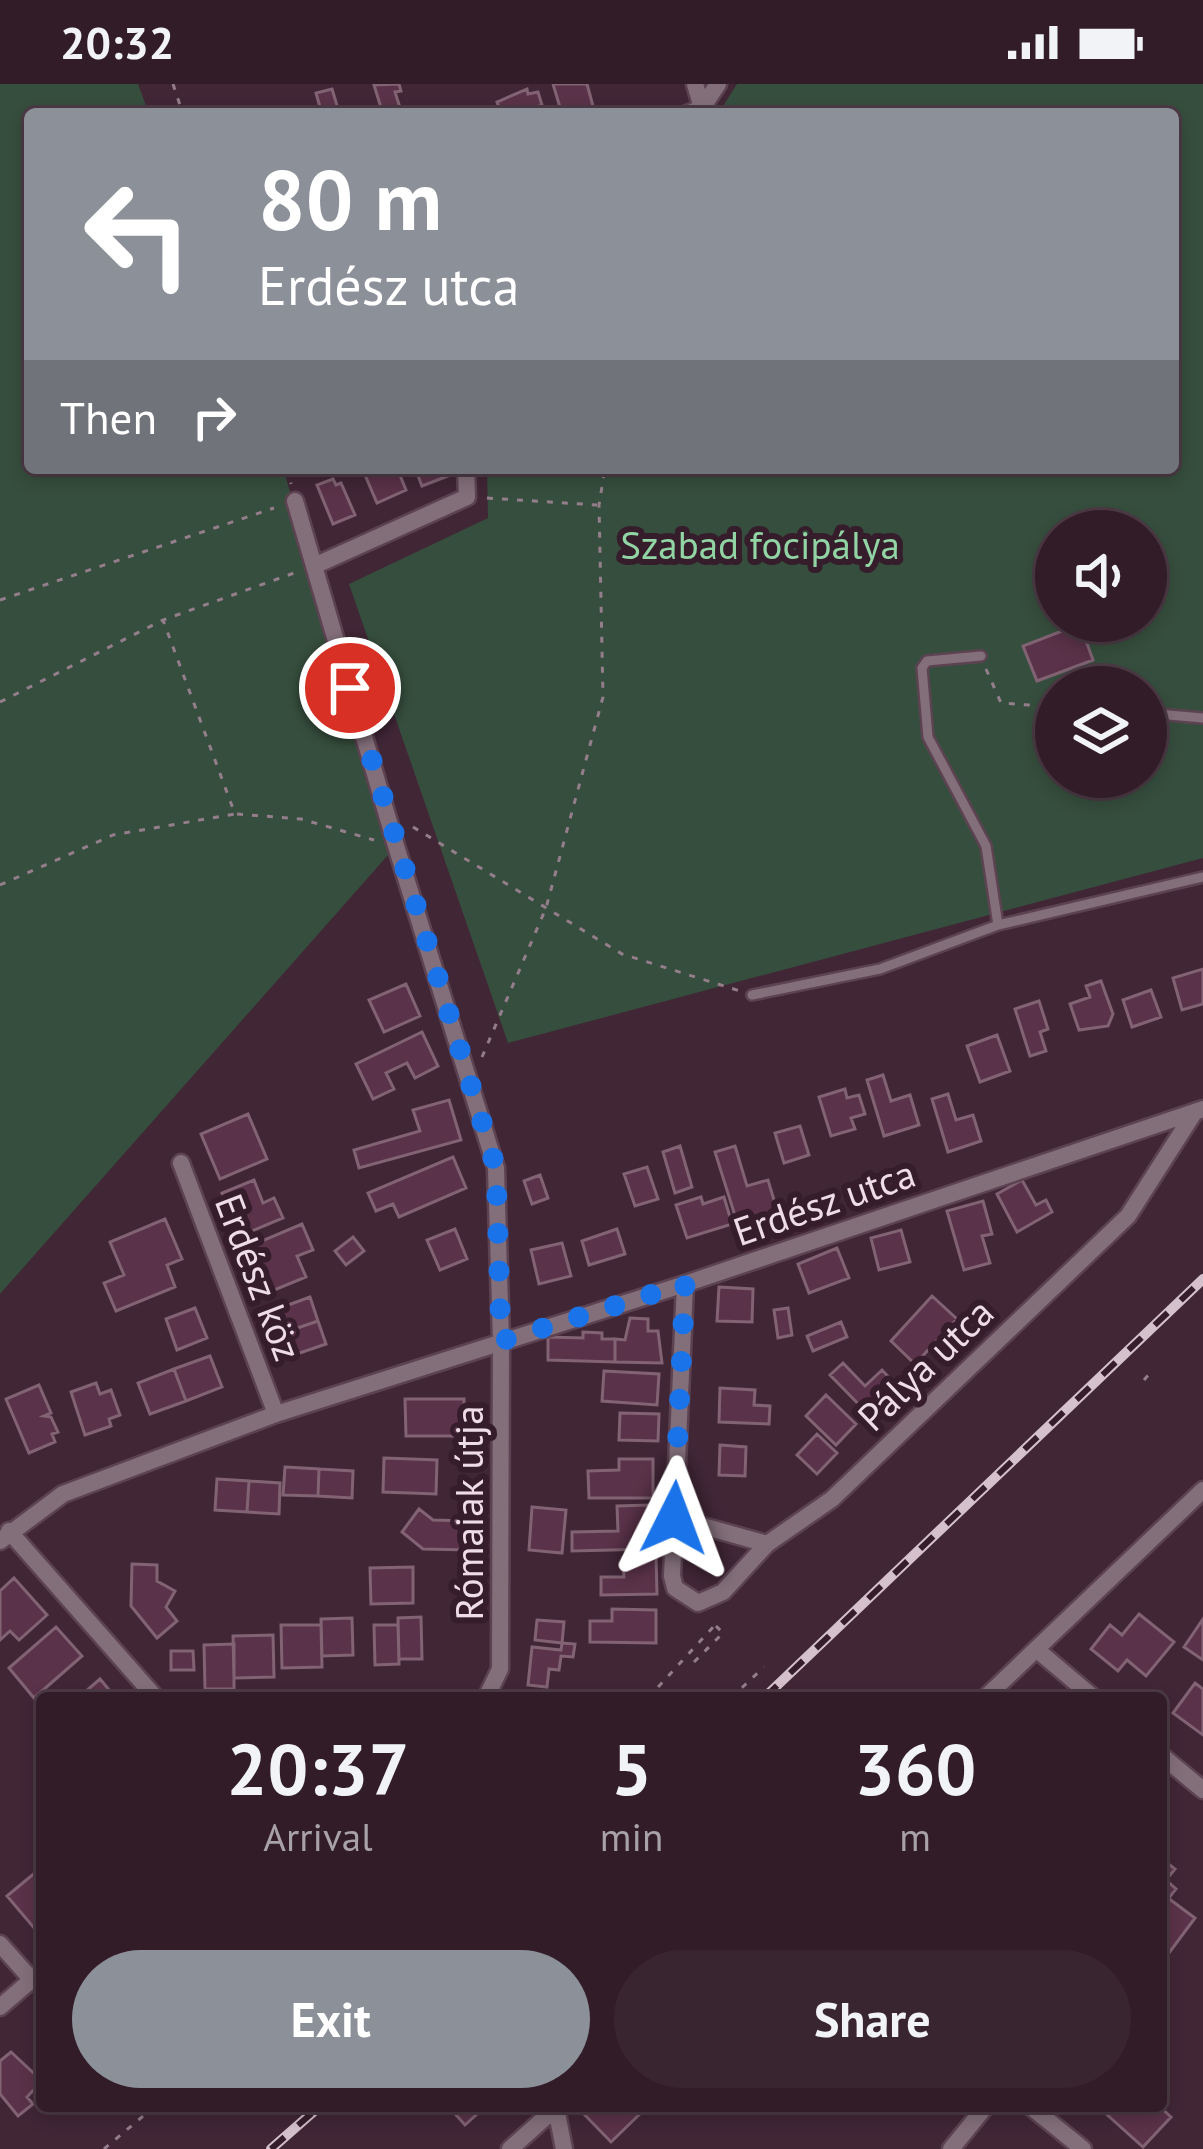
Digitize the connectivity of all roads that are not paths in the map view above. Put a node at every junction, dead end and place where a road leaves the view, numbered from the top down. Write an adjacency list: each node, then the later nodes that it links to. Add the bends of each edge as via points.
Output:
1 (718, 84): 2 (street)
2 (698, 108)
3 (466, 474): 5 (street, via 467,497)
4 (296, 500): 5 (street, Rómaiak útja)
5 (314, 566): 15 (street, Rómaiak útja, via 496,1168)
6 (981, 656): 10 (lane, via 922,668 928,737 986,846)
7 (1167, 715): 8 (lane)
8 (1203, 718)
9 (1203, 877): 10 (lane)
10 (998, 925): 11 (lane, via 880,968)
11 (752, 995)
12 (1198, 1111): 14 (street, Erdész utca); 20 (street, Pálya utca, via 1128,1216 832,1499)
13 (181, 1163): 16 (street, Erdész köz)
14 (685, 1284): 15 (street, Erdész utca); 18 (street)
15 (501, 1341): 16 (street, Erdész utca); 23 (street, Rómaiak útja, via 500,1669)
16 (276, 1414): 19 (street, Erdész utca, via 63,1494)
17 (1203, 1490): 21 (street)
18 (674, 1518): 20 (street); 20 (street, Pálya utca, via 675,1588 698,1603 723,1592)
19 (5, 1536): 22 (street)
20 (767, 1544)
21 (1036, 1649): 24 (street); 25 (street)
22 (150, 1692)
23 (490, 1692)
24 (991, 1692)
25 (1087, 1692)
26 (1167, 1760): 27 (street)
27 (1203, 1790)
28 (0, 1944): 29 (street)
29 (36, 1975)
30 (36, 1977): 31 (street)
31 (0, 2007)
32 (551, 2112): 36 (street)
33 (558, 2112): 37 (street)
34 (981, 2112): 38 (street)
35 (1037, 2112): 39 (street)
36 (510, 2149)
37 (564, 2149)
38 (951, 2149)
39 (1083, 2149)

